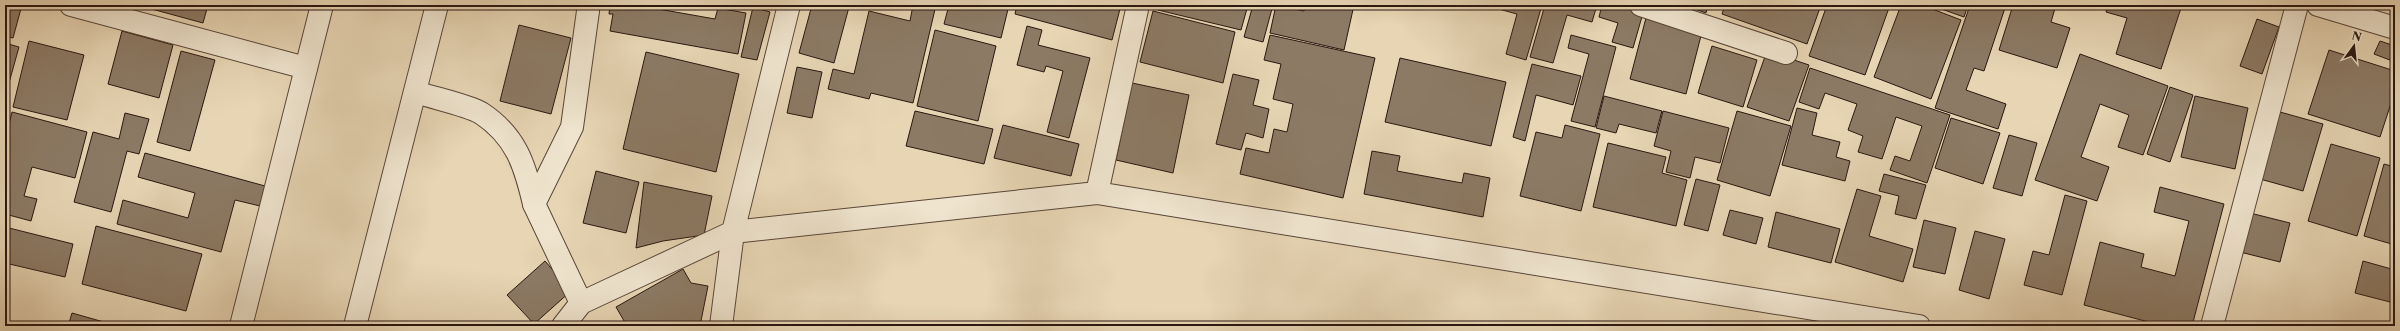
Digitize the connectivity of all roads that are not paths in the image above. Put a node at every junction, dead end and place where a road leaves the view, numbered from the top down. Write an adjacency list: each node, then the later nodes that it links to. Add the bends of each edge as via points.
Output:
1 (71, 5): 9 (street)
2 (322, 5): 13 (street)
3 (437, 5): 14 (street)
4 (789, 5): 17 (street)
5 (1138, 5): 15 (street)
6 (1640, 5): 12 (street)
7 (2297, 5): 24 (street)
8 (2318, 5): 11 (street)
9 (93, 8): 13 (street)
10 (588, 11): 16 (street, via 572,128)
11 (2395, 28)
12 (1786, 53)
13 (306, 68): 19 (street)
14 (416, 92): 16 (street, via 480,113 511,139 527,174); 20 (street)
15 (1097, 194): 17 (street); 23 (street)
16 (534, 204): 18 (street)
17 (734, 232): 18 (street); 22 (street)
18 (581, 303): 21 (street)
19 (241, 326)
20 (355, 326)
21 (563, 326)
22 (721, 326)
23 (1919, 326)
24 (2212, 326)

